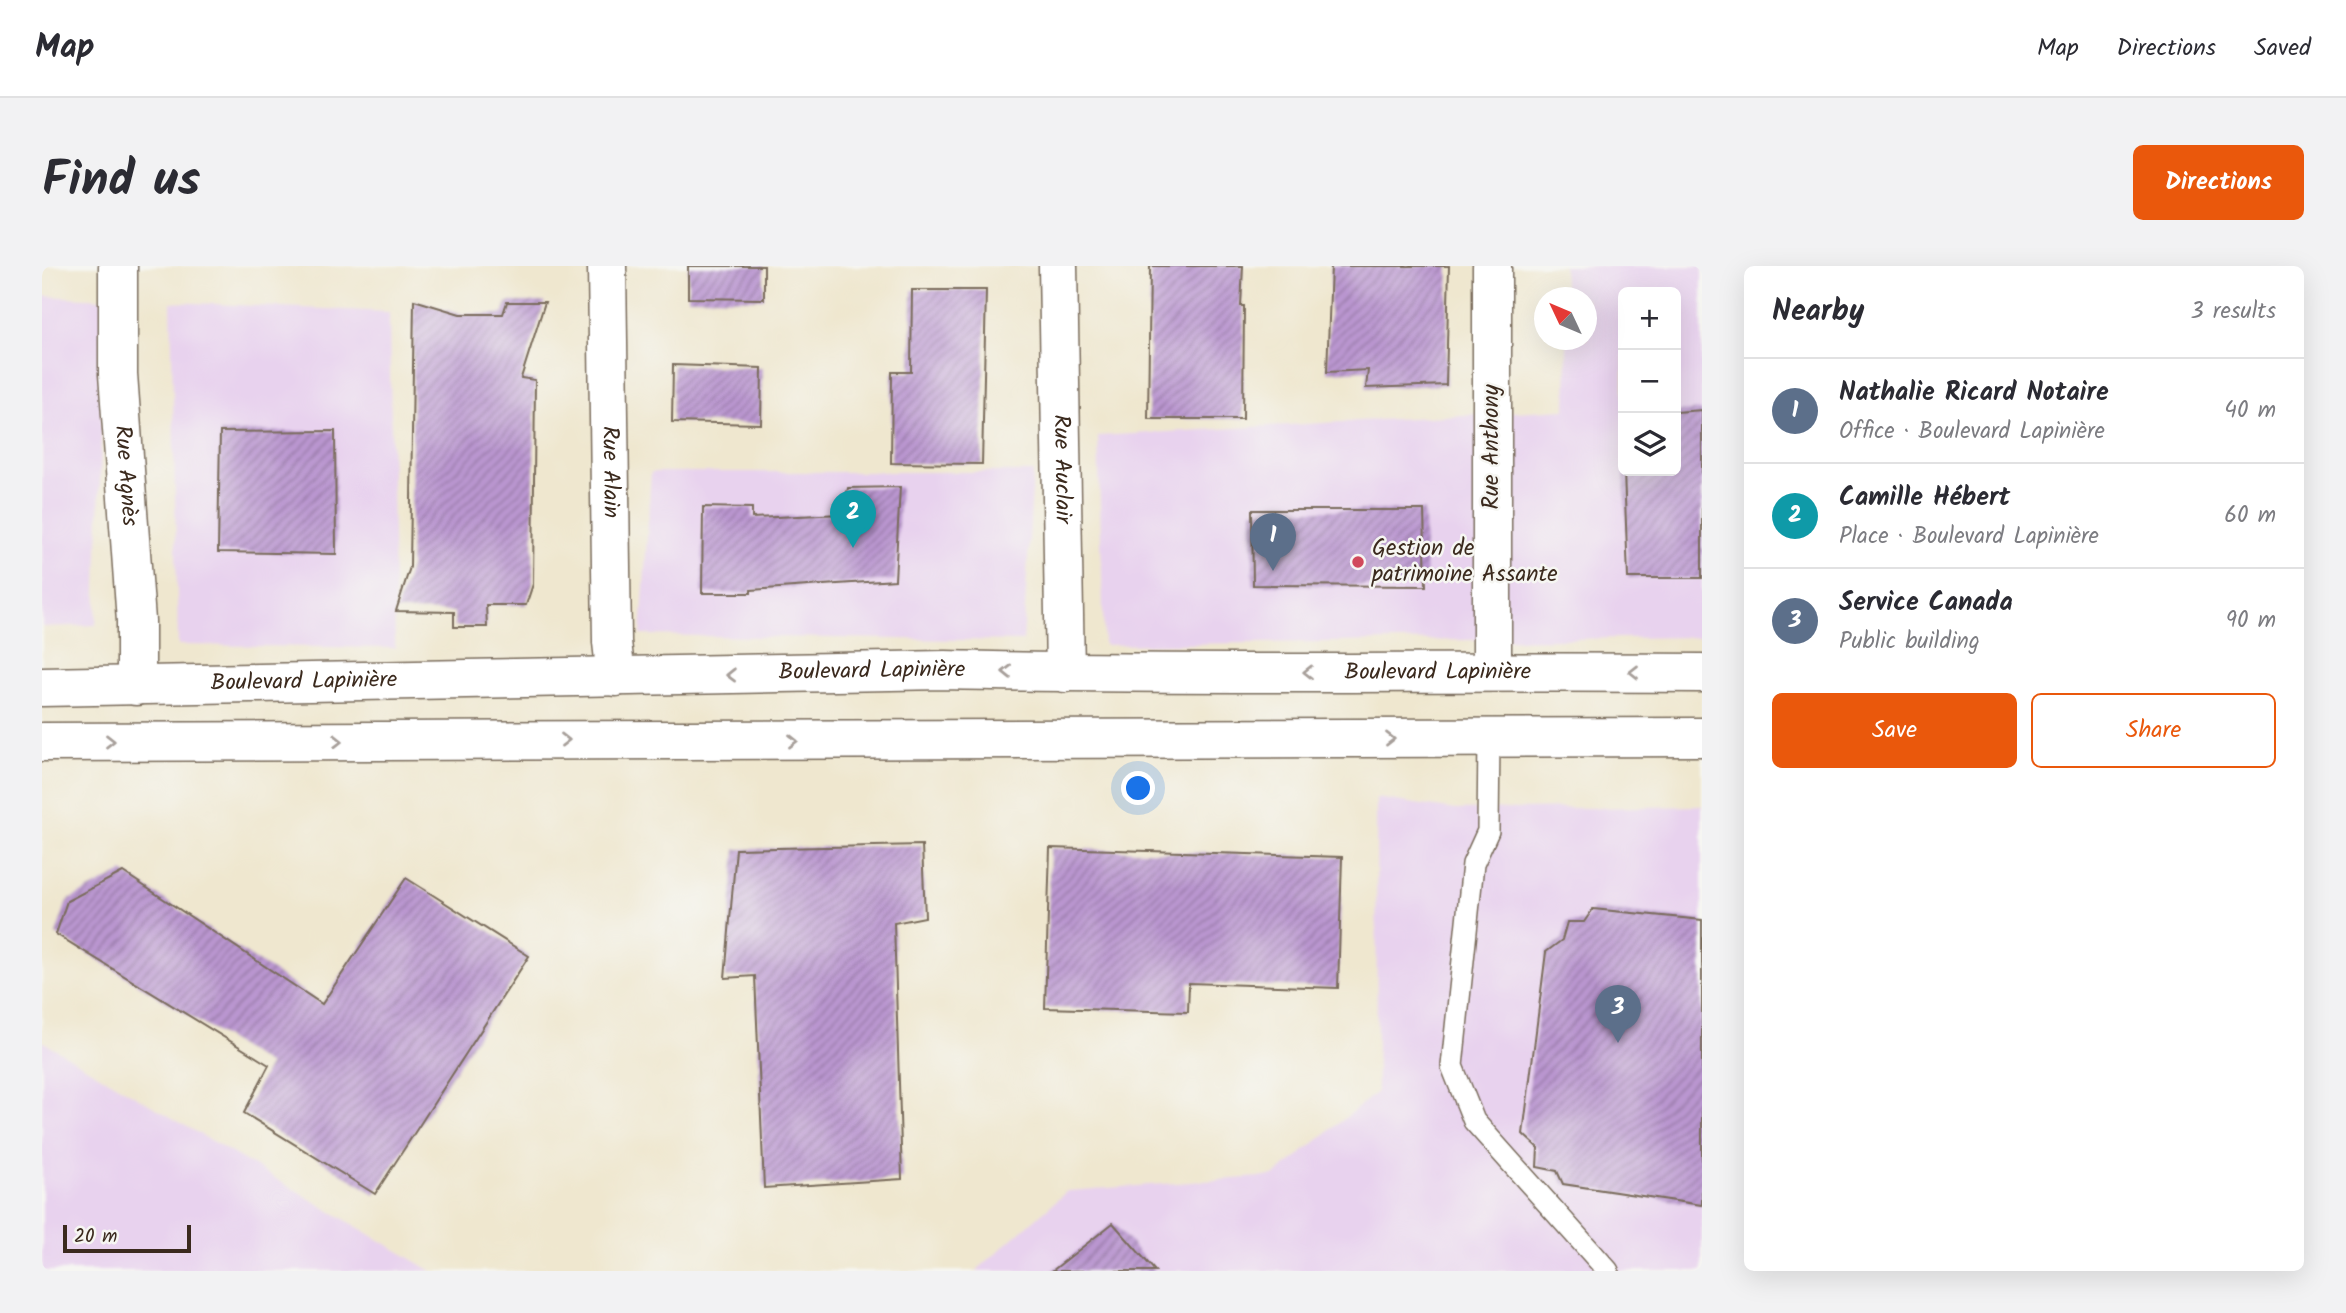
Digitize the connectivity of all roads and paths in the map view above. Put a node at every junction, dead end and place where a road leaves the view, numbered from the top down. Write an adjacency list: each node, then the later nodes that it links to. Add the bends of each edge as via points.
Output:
1 (118, 266): 9 (main road, Rue Agnès, via 118,374 136,621)
2 (607, 266): 8 (main road, Rue Alain)
3 (1058, 266): 6 (main road, Rue Auclair)
4 (1492, 266): 5 (main road, Rue Anthony)
5 (1492, 671): 6 (main road, Boulevard Lapinière, one-way to 6); 7 (main road, Boulevard Lapinière, one-way to 5)
6 (1065, 673): 8 (main road, Boulevard Lapinière, one-way to 8, via 945,670)
7 (1702, 673)
8 (616, 677): 9 (main road, Boulevard Lapinière)
9 (136, 686): 10 (main road, Boulevard Lapinière)
10 (42, 687)
11 (1702, 737): 12 (main road)
12 (1489, 738): 13 (main road, one-way to 12); 14 (lane, via 1489,831 1473,864 1452,1066 1474,1122)
13 (42, 742)
14 (1608, 1271)

